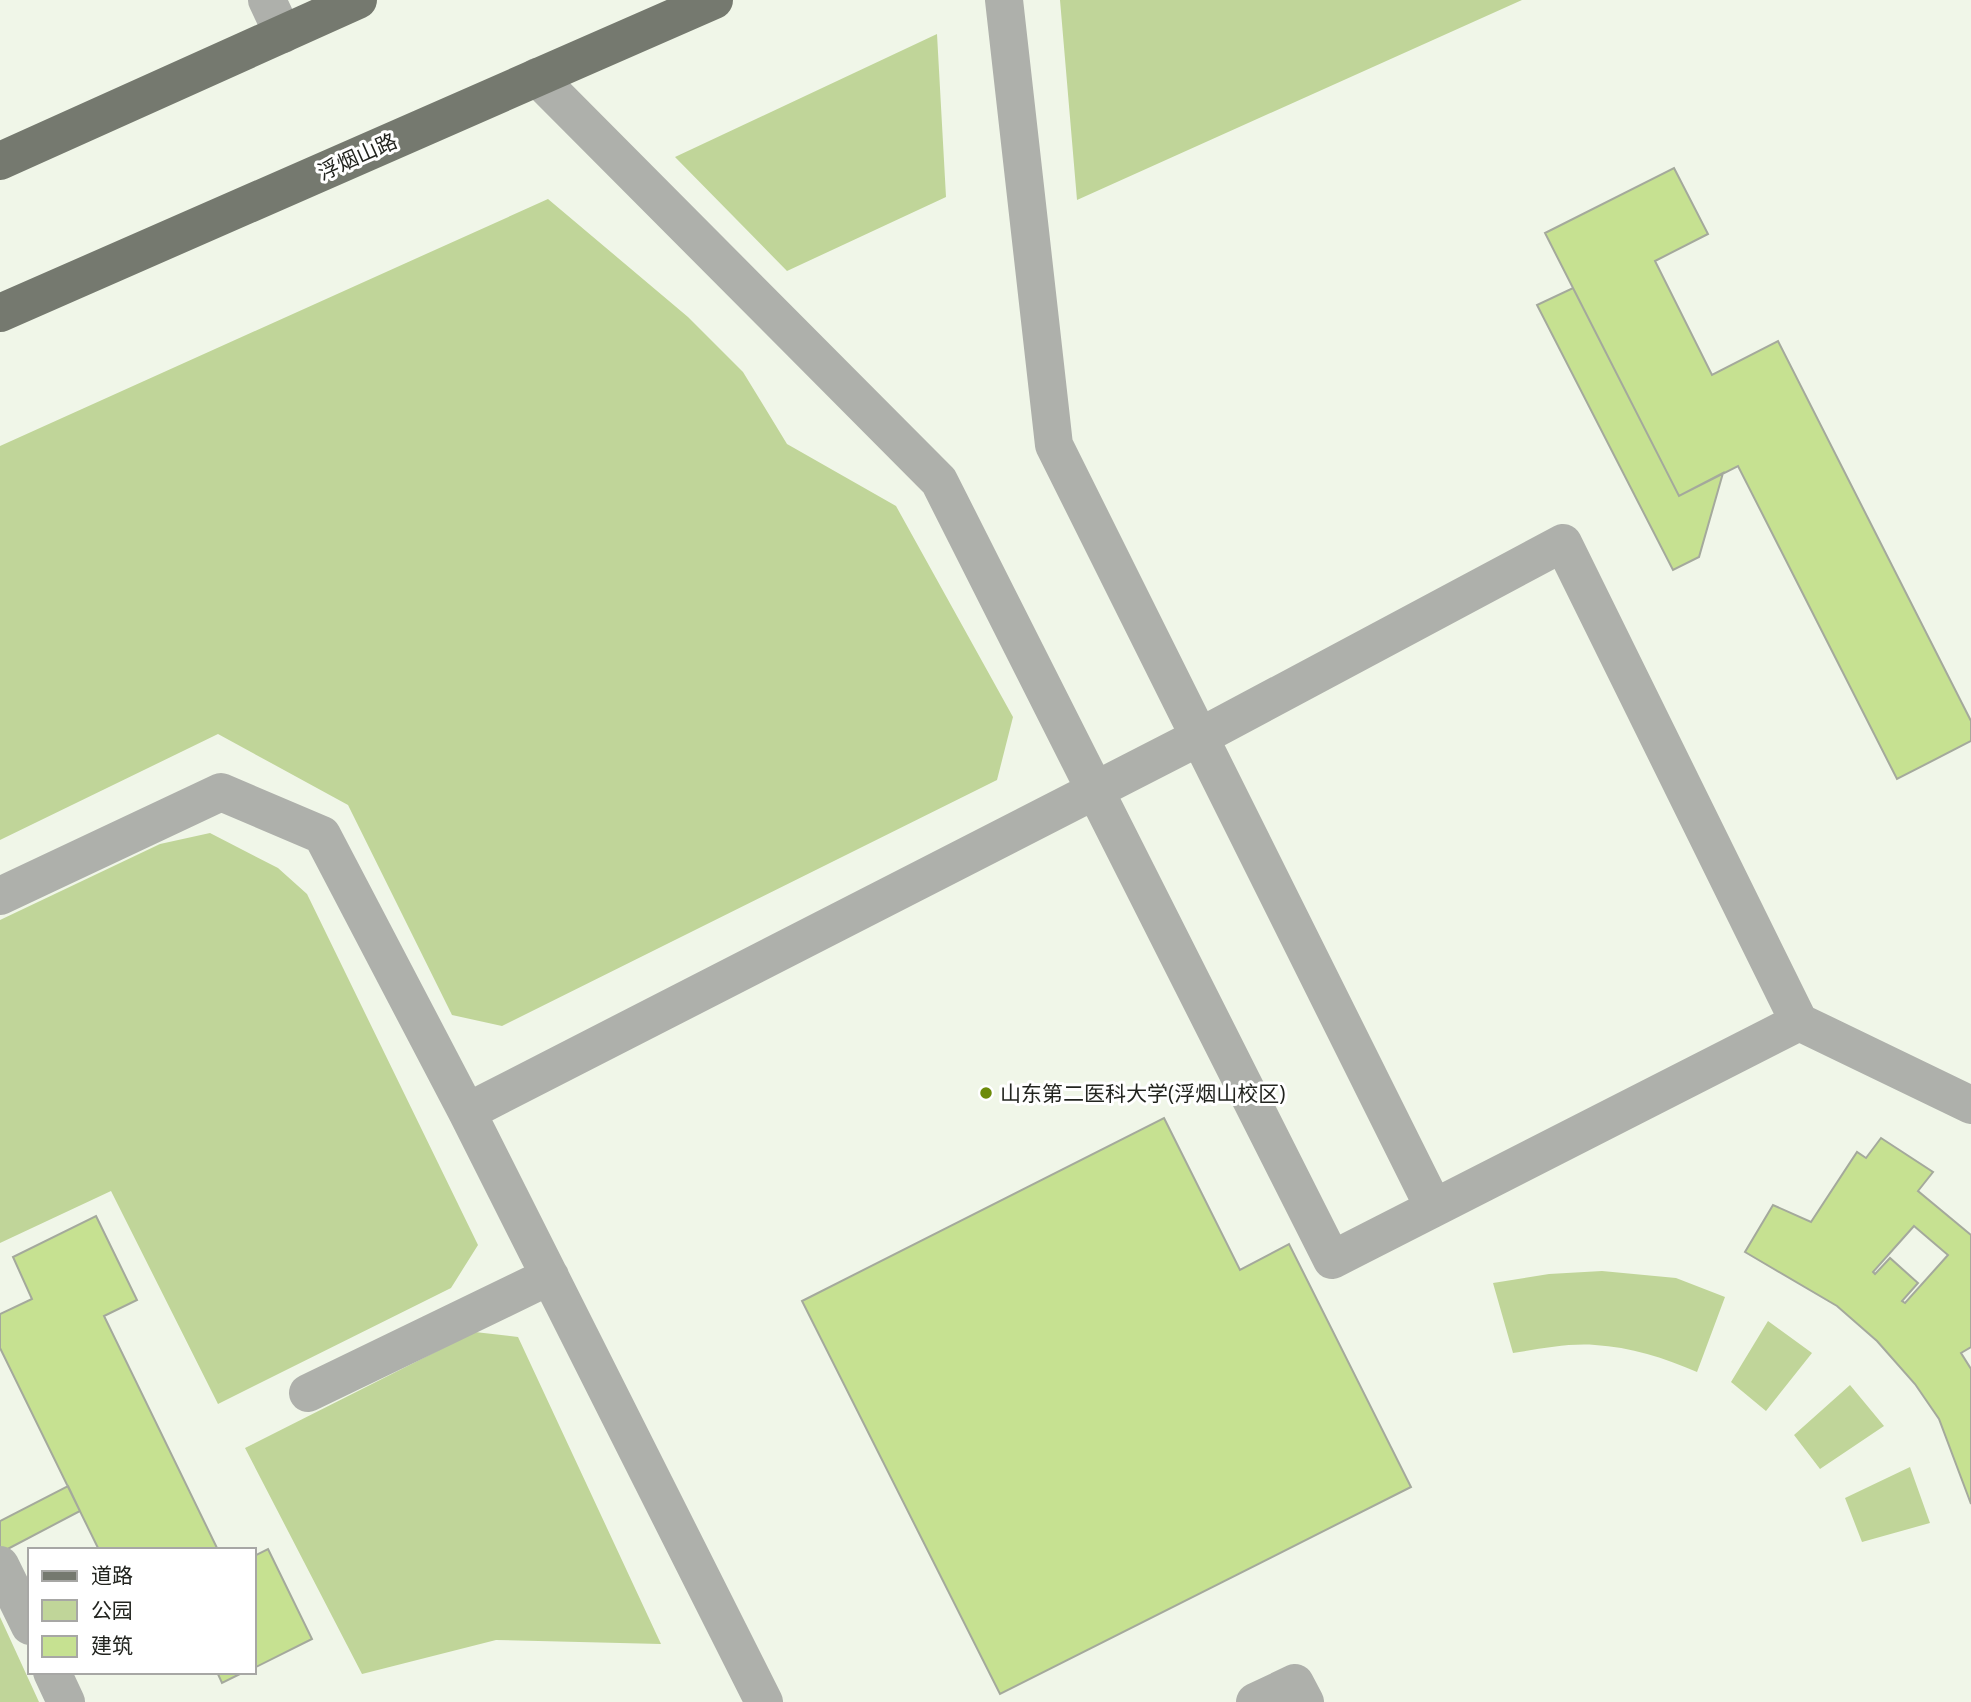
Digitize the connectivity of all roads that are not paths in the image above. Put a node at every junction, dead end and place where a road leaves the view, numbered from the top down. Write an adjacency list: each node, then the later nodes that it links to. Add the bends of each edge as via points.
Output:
1 (358, 0): 4 (main road)
2 (714, 0): 5 (main road, 浮烟山路)
3 (1004, 0): 8 (lane, via 1054,445)
4 (275, 17): 6 (main road)
5 (537, 78): 7 (main road, 浮烟山路); 9 (lane, via 939,481)
6 (0, 161)
7 (0, 313)
8 (1200, 736): 9 (lane); 11 (lane, via 1563,543); 14 (lane)
9 (1095, 790): 13 (lane); 14 (lane, via 1332,1260)
10 (0, 896): 13 (lane, via 221,792 322,835)
11 (1798, 1022): 12 (lane); 14 (lane)
12 (1971, 1105)
13 (467, 1112): 15 (lane)
14 (1434, 1208)
15 (550, 1276): 16 (lane); 21 (lane)
16 (308, 1393)
17 (0, 1565): 18 (lane)
18 (28, 1622)
19 (53, 1674): 20 (lane)
20 (66, 1702)
21 (764, 1702)
22 (1255, 1702): 23 (lane, via 1295,1683)
23 (1305, 1702)

